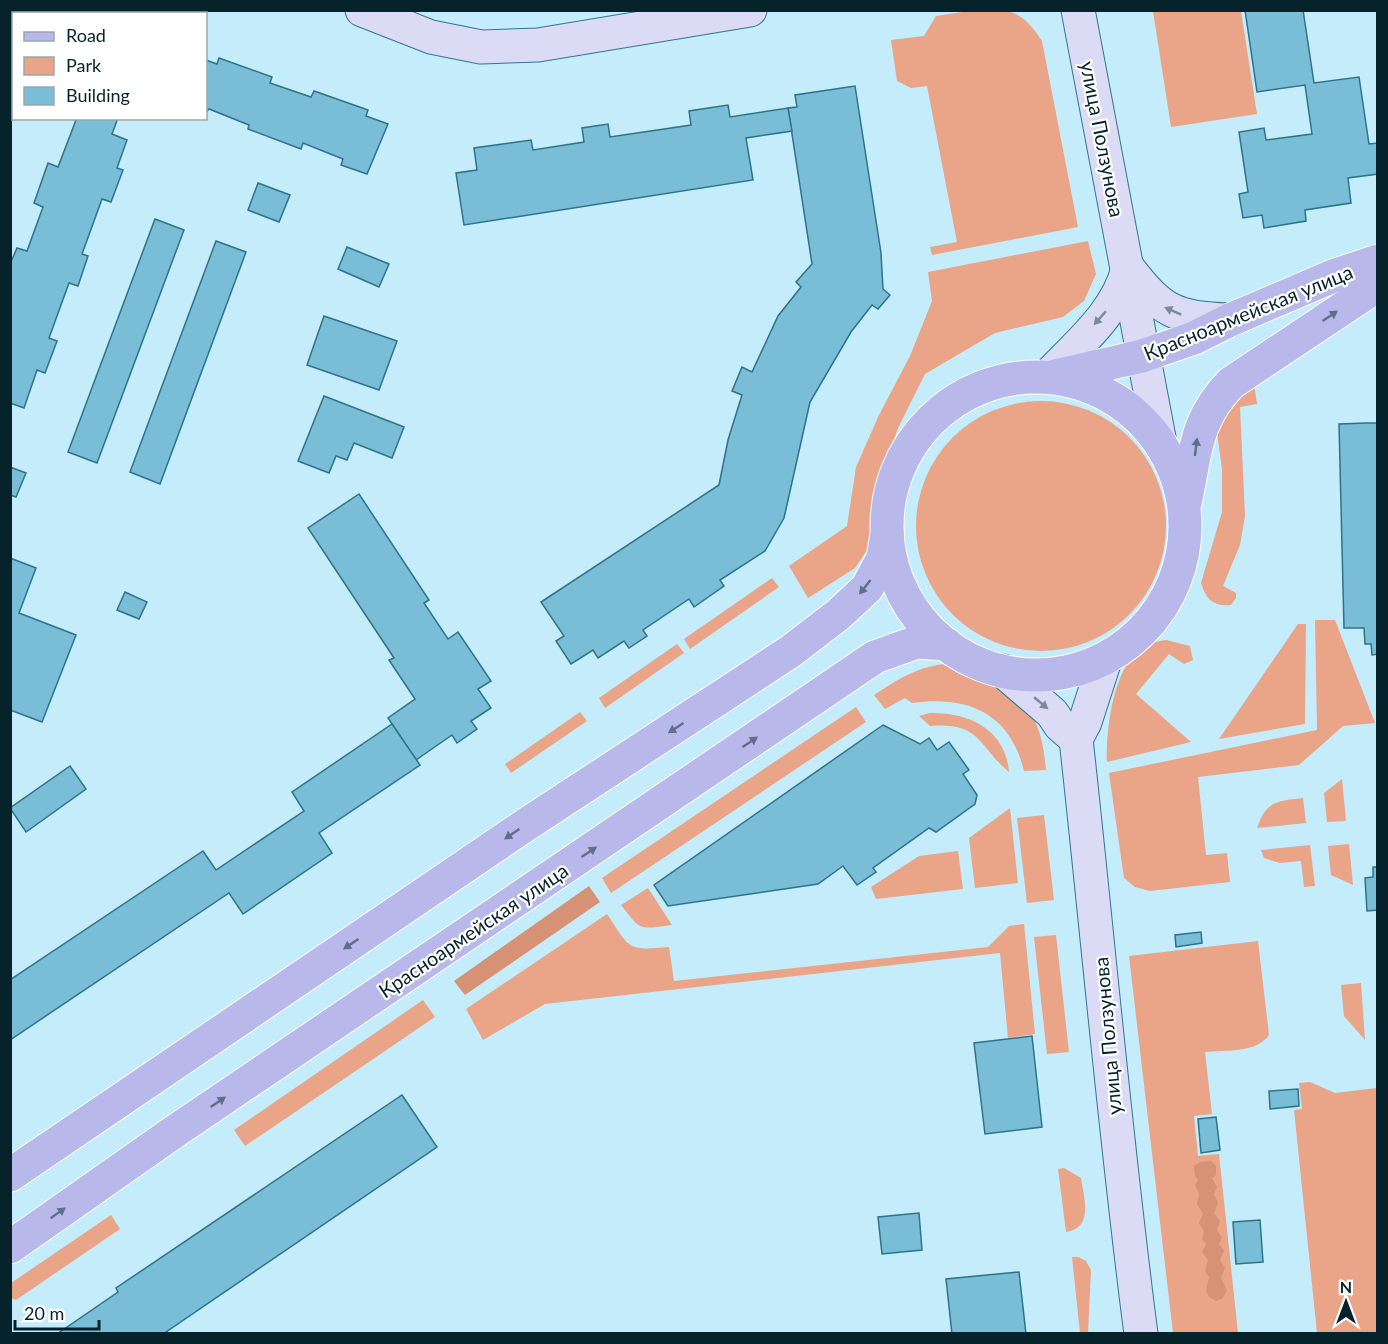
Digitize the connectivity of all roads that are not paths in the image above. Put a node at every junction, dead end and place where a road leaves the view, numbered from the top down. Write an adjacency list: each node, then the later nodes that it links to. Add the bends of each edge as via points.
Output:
1 (362, 10): 2 (main road, via 432,37 482,47 538,45)
2 (750, 10)
3 (1078, 10): 5 (main road, улица Ползунова)
4 (1377, 261): 7 (main road, Красноармейская улица)
5 (1128, 268): 7 (main road, улица Ползунова, one-way to 5, via 1196,319 1171,310 1152,298); 8 (main road, улица Ползунова); 9 (main road, one-way to 9, via 1115,300)
6 (1377, 285): 11 (main road, Красноармейская улица, one-way to 6, via 1198,432 1214,400 1231,382)
7 (1230, 320): 8 (main road, Красноармейская улица, via 1194,338)
8 (1142, 356): 9 (main road, Красноармейская улица); 10 (main road, улица Ползунова)
9 (1047, 377): 10 (main road, via 1100,391 1123,404); 12 (main road, via 992,383 942,410 922,430 902,462 888,506)
10 (1160, 442): 11 (main road)
11 (1185, 504): 14 (main road, via 1184,550 1164,604 1141,632)
12 (887, 534): 13 (main road, via 892,566 905,596 923,623); 17 (main road, one-way to 17, via 883,558 867,588 791,651 508,837)
13 (946, 644): 15 (main road); 18 (main road, Красноармейская улица, one-way to 13, via 875,657 917,642)
14 (1105, 660): 15 (main road, via 1065,672 1034,675); 16 (main road)
15 (1003, 671): 16 (main road, one-way to 16, via 1052,712)
16 (1076, 739): 19 (main road, улица Ползунова, via 1116,1134)
17 (10, 1175)
18 (10, 1247)
19 (1142, 1334)

